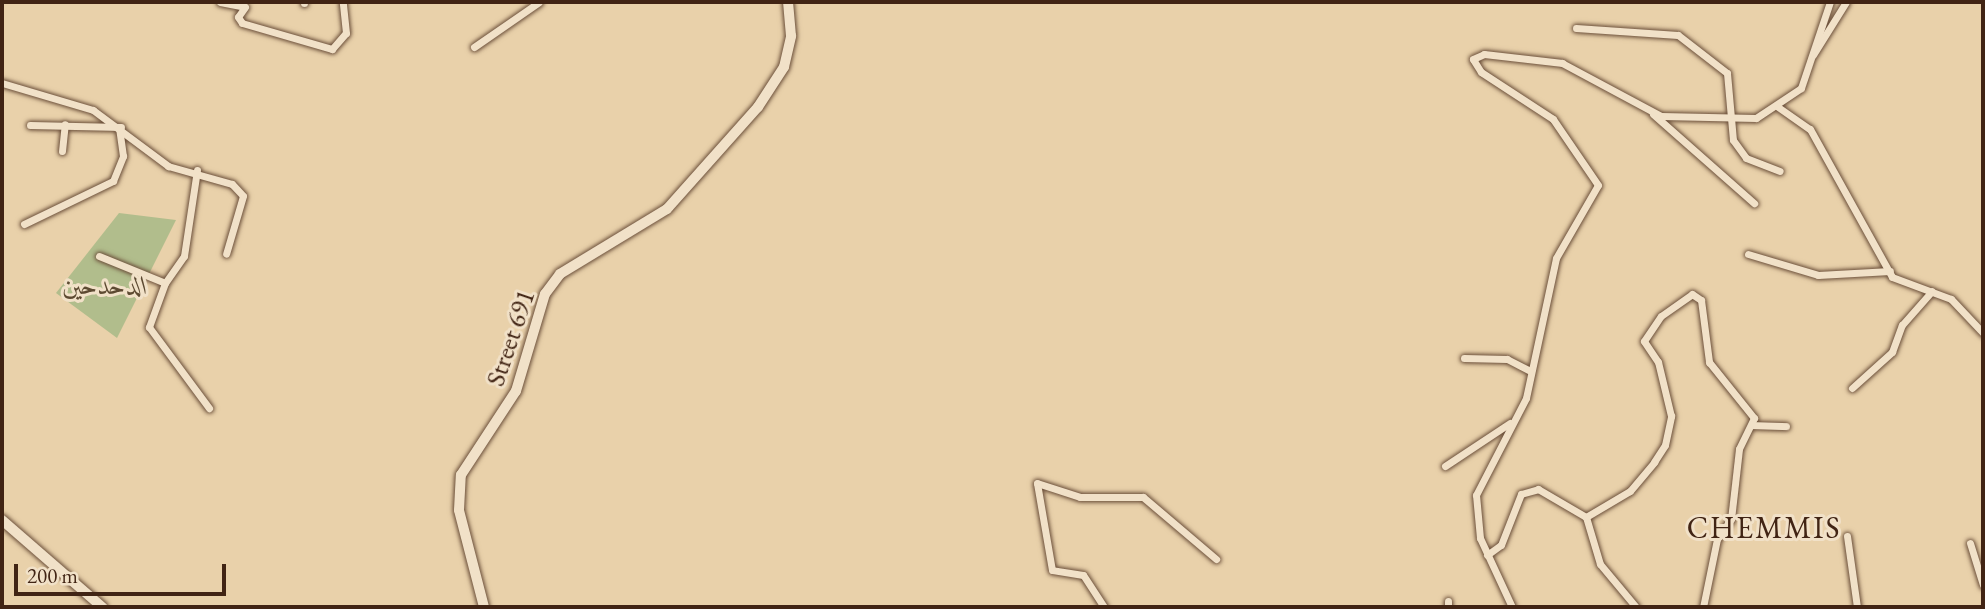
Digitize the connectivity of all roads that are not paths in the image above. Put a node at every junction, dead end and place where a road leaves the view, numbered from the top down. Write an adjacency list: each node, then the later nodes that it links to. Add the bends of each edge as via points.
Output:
1 (220, 2): 2 (street, via 245,7 238,17 242,23 332,49 346,33)
2 (343, 2)
3 (539, 2): 8 (street)
4 (788, 2): 45 (main road, Street 691, via 786,59 758,107 667,209 560,274 545,294 516,391 461,475 459,510)
5 (1830, 2): 9 (street)
6 (1846, 2): 9 (street)
7 (1576, 28): 13 (street, via 1678,35 1727,74)
8 (474, 47)
9 (1813, 55): 11 (street, via 1801,88)
10 (2, 83): 16 (street, via 84,106)
11 (1778, 107): 13 (street); 25 (street, via 1810,130)
12 (1653, 114): 13 (street); 20 (street); 30 (street, via 1563,63 1484,54 1473,59 1481,72 1553,119 1598,185 1556,258)
13 (1733, 118): 19 (street, via 1733,140 1746,158)
14 (65, 124): 15 (street); 16 (street); 17 (street)
15 (30, 125)
16 (120, 128): 18 (street, via 168,166); 21 (street, via 124,156 113,181)
17 (62, 151)
18 (197, 170): 22 (street, via 223,178 243,194); 26 (street, via 184,256)
19 (1780, 171)
20 (1754, 203)
21 (24, 223)
22 (226, 254)
23 (1748, 254): 25 (street, via 1818,275)
24 (99, 256): 26 (street)
25 (1890, 271): 27 (street, via 1901,282)
26 (164, 283): 32 (street, via 149,330)
27 (1932, 291): 28 (street, via 1959,305); 31 (street, via 1902,325 1886,359)
28 (1983, 333)
29 (1464, 358): 30 (street, via 1507,359)
30 (1531, 371): 33 (street)
31 (1852, 388)
32 (209, 408)
33 (1514, 420): 36 (street); 41 (street, via 1476,495)
34 (1752, 425): 35 (street); 37 (street, via 1754,411 1734,398 1709,362 1701,300 1687,295 1644,341 1658,362 1669,403 1665,445 1630,491); 49 (street, via 1739,449 1731,519 1717,539)
35 (1786, 426)
36 (1445, 466)
37 (1586, 517): 41 (street, via 1538,489 1529,490 1514,499 1501,545); 48 (street, via 1600,564)
38 (2, 520): 44 (main road)
39 (1847, 536): 50 (street)
40 (1970, 543): 43 (street)
41 (1487, 555): 47 (street)
42 (1216, 559): 46 (street, via 1143,497 1080,497 1037,483 1052,570 1083,575)
43 (1983, 585)
44 (102, 607)
45 (484, 607)
46 (1104, 607)
47 (1512, 607)
48 (1636, 607)
49 (1703, 607)
50 (1857, 607)

